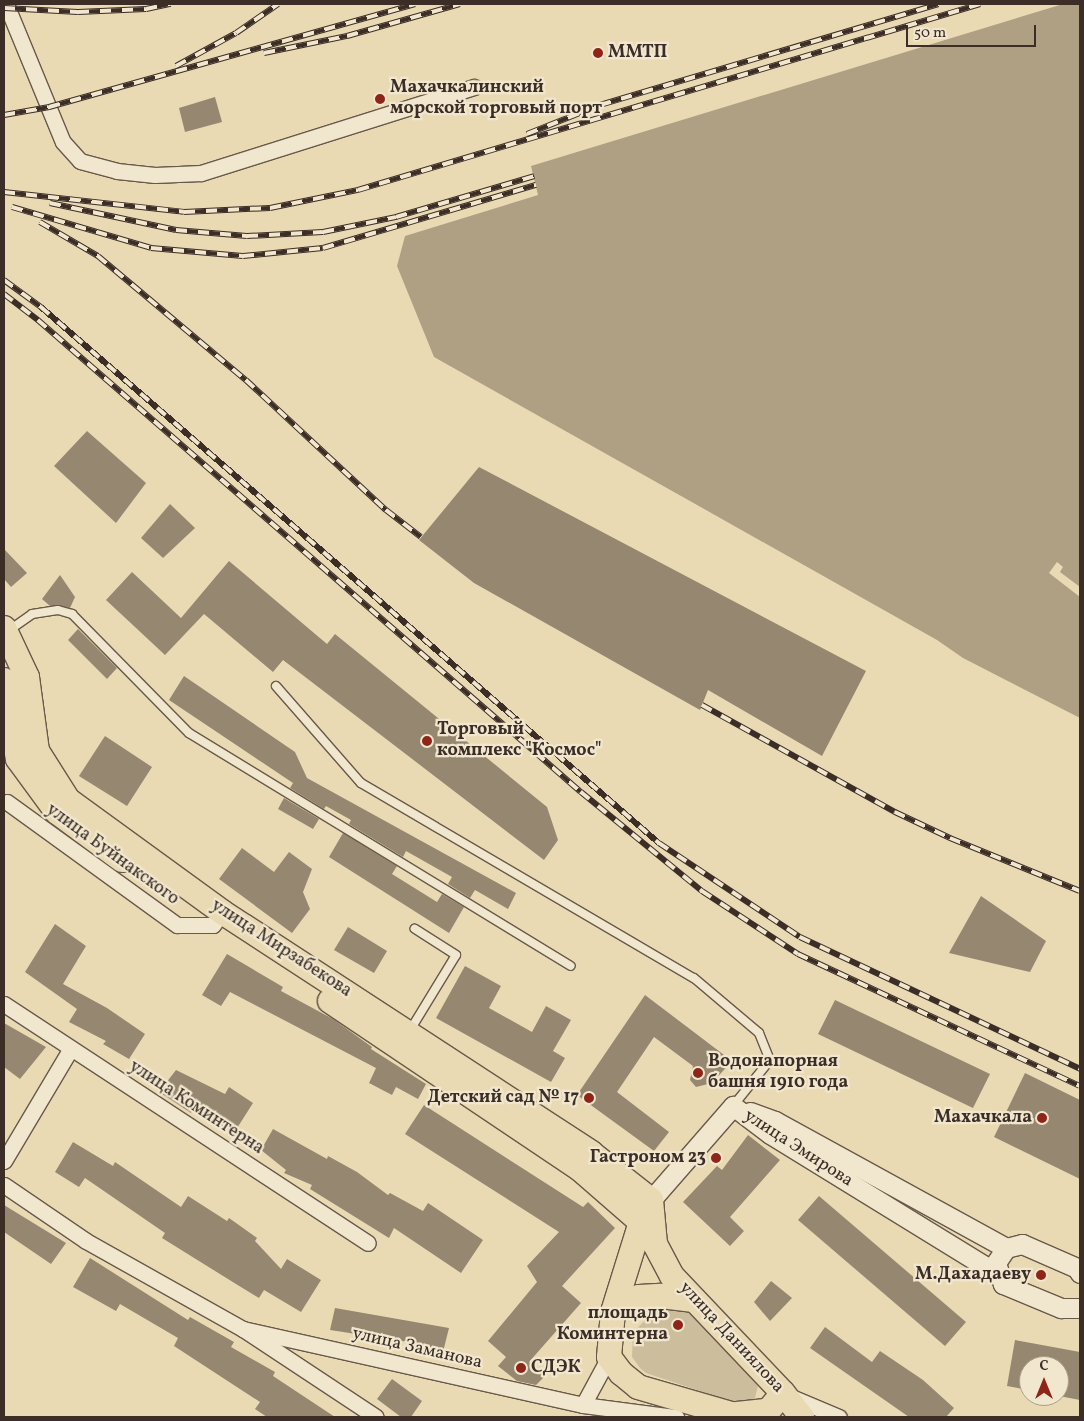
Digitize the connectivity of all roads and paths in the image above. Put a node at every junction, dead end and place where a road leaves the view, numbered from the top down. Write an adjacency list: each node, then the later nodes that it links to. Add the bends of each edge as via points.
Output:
1 (6, 4): 2 (street, via 63,142 80,161 117,171 155,175 200,173)
2 (474, 87)
3 (5, 630): 7 (main road, улица Мирзабекова, via 27,677 38,751 68,800); 9 (lane, via 32,614 58,610 72,614 189,733)
4 (4, 680): 7 (main road, улица Мирзабекова, via 18,759 57,812)
5 (276, 686): 13 (lane, via 362,783 694,978 759,1033 770,1060)
6 (7, 802): 7 (street, улица Буйнакского, via 177,925)
7 (218, 918): 11 (main road, улица Мирзабекова)
8 (415, 929): 11 (lane, via 456,955)
9 (571, 966)
10 (4, 1004): 12 (street, улица Коминтерна)
11 (405, 1039): 16 (main road, улица Мирзабекова, via 591,1153); 17 (main road, улица Мирзабекова, via 580,1170)
12 (71, 1048): 14 (street); 18 (street, улица Коминтерна)
13 (733, 1106): 16 (street); 19 (street, улица Эмирова, via 775,1121); 20 (street, улица Эмирова, via 770,1134)
14 (4, 1161)
15 (4, 1185): 25 (street, улица Заманова, via 86,1241)
16 (651, 1200): 17 (street); 22 (main road, улица Даниялова, via 655,1244 672,1276)
17 (641, 1222): 24 (main road)
18 (368, 1243)
19 (1006, 1248): 20 (street, via 996,1263); 21 (street, via 1022,1244 1077,1268)
20 (998, 1274): 23 (street, улица Эмирова, via 1004,1284 1061,1308)
21 (1080, 1274)
22 (692, 1300): 24 (main road, via 639,1297); 27 (main road, улица Даниялова)
23 (1078, 1304)
24 (613, 1312): 26 (main road)
25 (244, 1329): 28 (street, улица Заманова); 30 (street, улица Заманова)
26 (609, 1357): 28 (street); 29 (main road, via 638,1387)
27 (783, 1393): 29 (main road, via 768,1411); 32 (main road, улица Даниялова); 33 (street)
28 (583, 1405): 31 (street, улица Заманова)
29 (737, 1416)
30 (376, 1417)
31 (676, 1417)
32 (802, 1417)
33 (838, 1417)

